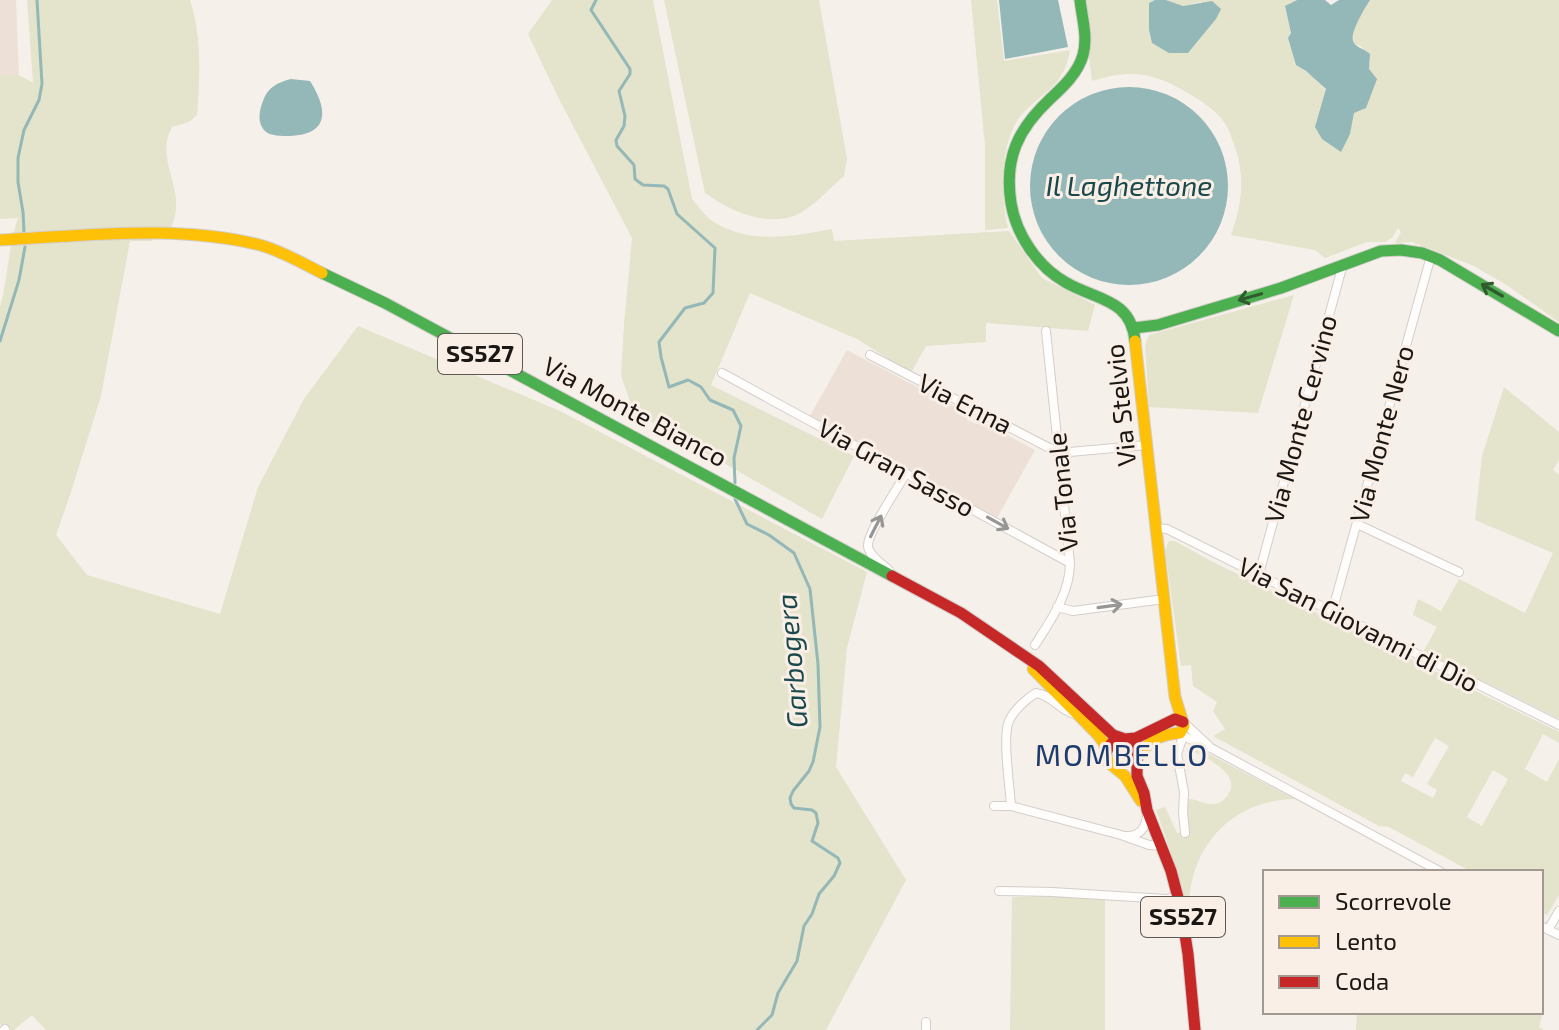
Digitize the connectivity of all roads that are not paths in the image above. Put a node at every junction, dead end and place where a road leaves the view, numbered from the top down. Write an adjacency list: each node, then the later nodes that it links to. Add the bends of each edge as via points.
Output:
1 (1080, 0): 5 (main road, Via Stelvio, via 1085,44 1081,60 1070,80 1020,133 1011,155 1010,207 1025,243 1039,260 1064,282 1116,305)
2 (0, 240): 18 (main road, Via Monte Bianco / SS527, via 163,233 263,246 385,303)
3 (1431, 256): 4 (main road, via 1391,250); 7 (main road, one-way to 3); 13 (street, Via Monte Nero)
4 (1343, 264): 5 (main road, one-way to 5, via 1281,288); 17 (street, Via Monte Cervino)
5 (1134, 328): 10 (main road, Via Stelvio)
6 (1046, 331): 11 (street, Via Tonale)
7 (1559, 331)
8 (870, 355): 11 (street, Via Enna)
9 (722, 373): 12 (street, Via Gran Sasso)
10 (1147, 445): 11 (street); 14 (main road, Via Stelvio)
11 (1059, 453): 15 (street, Via Tonale)
12 (906, 473): 15 (street, Via Gran Sasso, one-way to 15); 18 (street, one-way to 12, via 868,545)
13 (1357, 524): 16 (street); 21 (street, Via Monte Nero)
14 (1156, 528): 17 (street, Via San Giovanni di Dio, via 1166,528); 19 (main road, Via Stelvio)
15 (1070, 563): 20 (street, Via Tonale)
16 (1459, 572)
17 (1259, 574): 21 (street, Via San Giovanni di Dio)
18 (894, 576): 23 (main road, Via Monte Bianco)
19 (1164, 599): 20 (street, one-way to 19, via 1073,611); 24 (main road, Via Stelvio)
20 (1057, 607): 22 (street, Via Tonale)
21 (1332, 612): 28 (street, Via San Giovanni di Dio)
22 (1035, 645)
23 (1022, 655): 25 (main road, Via Monte Bianco); 30 (main road, Via Monte Bianco, via 1113,735)
24 (1175, 697): 26 (main road, Via Stelvio); 27 (main road, via 1171,716)
25 (1078, 715): 32 (main road, Via Monte Bianco, via 1104,743); 36 (street, via 1047,695 1034,694 1009,720)
26 (1183, 722): 27 (main road, via 1175,719); 29 (main road); 31 (street)
27 (1161, 725): 30 (main road, via 1134,739)
28 (1559, 725)
29 (1179, 734): 31 (street); 33 (main road, via 1150,742); 38 (street)
30 (1123, 738): 32 (main road, via 1110,743); 33 (main road, via 1135,746)
31 (1213, 749): 41 (street)
32 (1106, 753): 34 (main road)
33 (1137, 758): 34 (main road, via 1129,768); 37 (main road)
34 (1116, 769): 37 (main road)
35 (994, 806): 36 (street)
36 (1011, 806): 39 (street)
37 (1147, 810): 39 (street, via 1142,830); 40 (main road, SS527)
38 (1185, 833)
39 (1121, 835): 40 (street)
40 (1162, 846): 43 (main road, SS527)
41 (1437, 870)
42 (999, 891): 43 (street)
43 (1178, 896): 47 (main road, SS527)
44 (1559, 911): 45 (street)
45 (1545, 928): 46 (street)
46 (1559, 935)
47 (1195, 1030)

